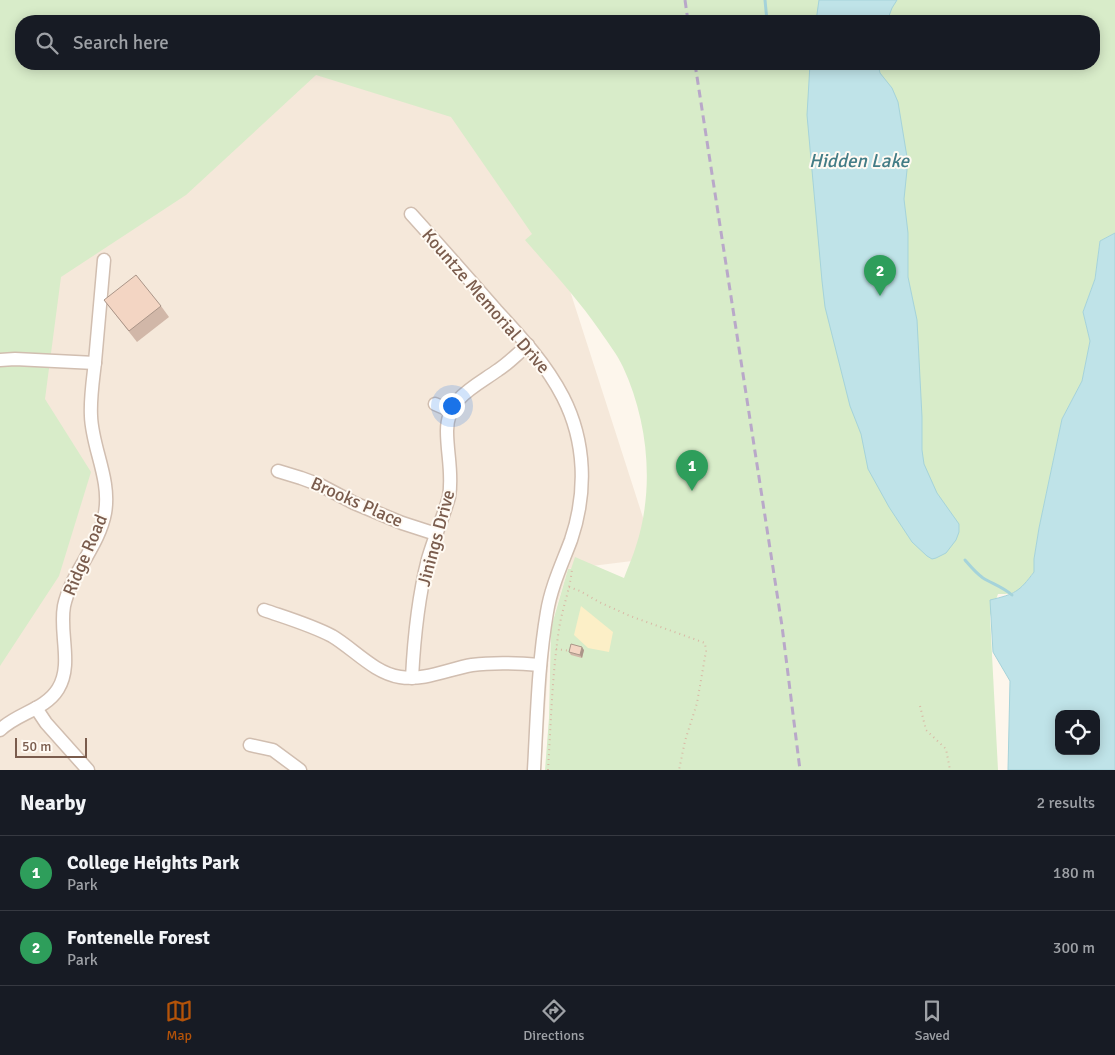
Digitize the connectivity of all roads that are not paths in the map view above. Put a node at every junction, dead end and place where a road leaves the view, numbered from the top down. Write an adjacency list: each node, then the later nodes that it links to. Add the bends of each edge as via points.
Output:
1 (411, 214): 3 (street, Kountze Memorial Drive)
2 (104, 260): 5 (street, Ridge Road)
3 (528, 345): 7 (street, via 469,389); 11 (street, Kountze Memorial Drive, via 563,397 577,435 582,463 577,519 549,601)
4 (0, 360): 5 (street)
5 (95, 363): 13 (street, Ridge Road, via 90,406 106,489 105,514 64,606 65,668 60,687)
6 (435, 404): 7 (street)
7 (451, 411): 9 (street, Jinings Drive, via 447,431 451,486)
8 (278, 471): 9 (street, Brooks Place, via 320,485 354,503)
9 (436, 534): 12 (street, Jinings Drive, via 419,602)
10 (264, 610): 12 (street, via 318,629 344,643 379,669)
11 (540, 665): 12 (street, via 488,664); 18 (street, Kountze Memorial Drive)
12 (412, 678)
13 (36, 708): 14 (street, Ridge Road); 16 (street)
14 (0, 730)
15 (250, 745): 17 (street, via 273,750)
16 (88, 770)
17 (300, 770)
18 (534, 770)

